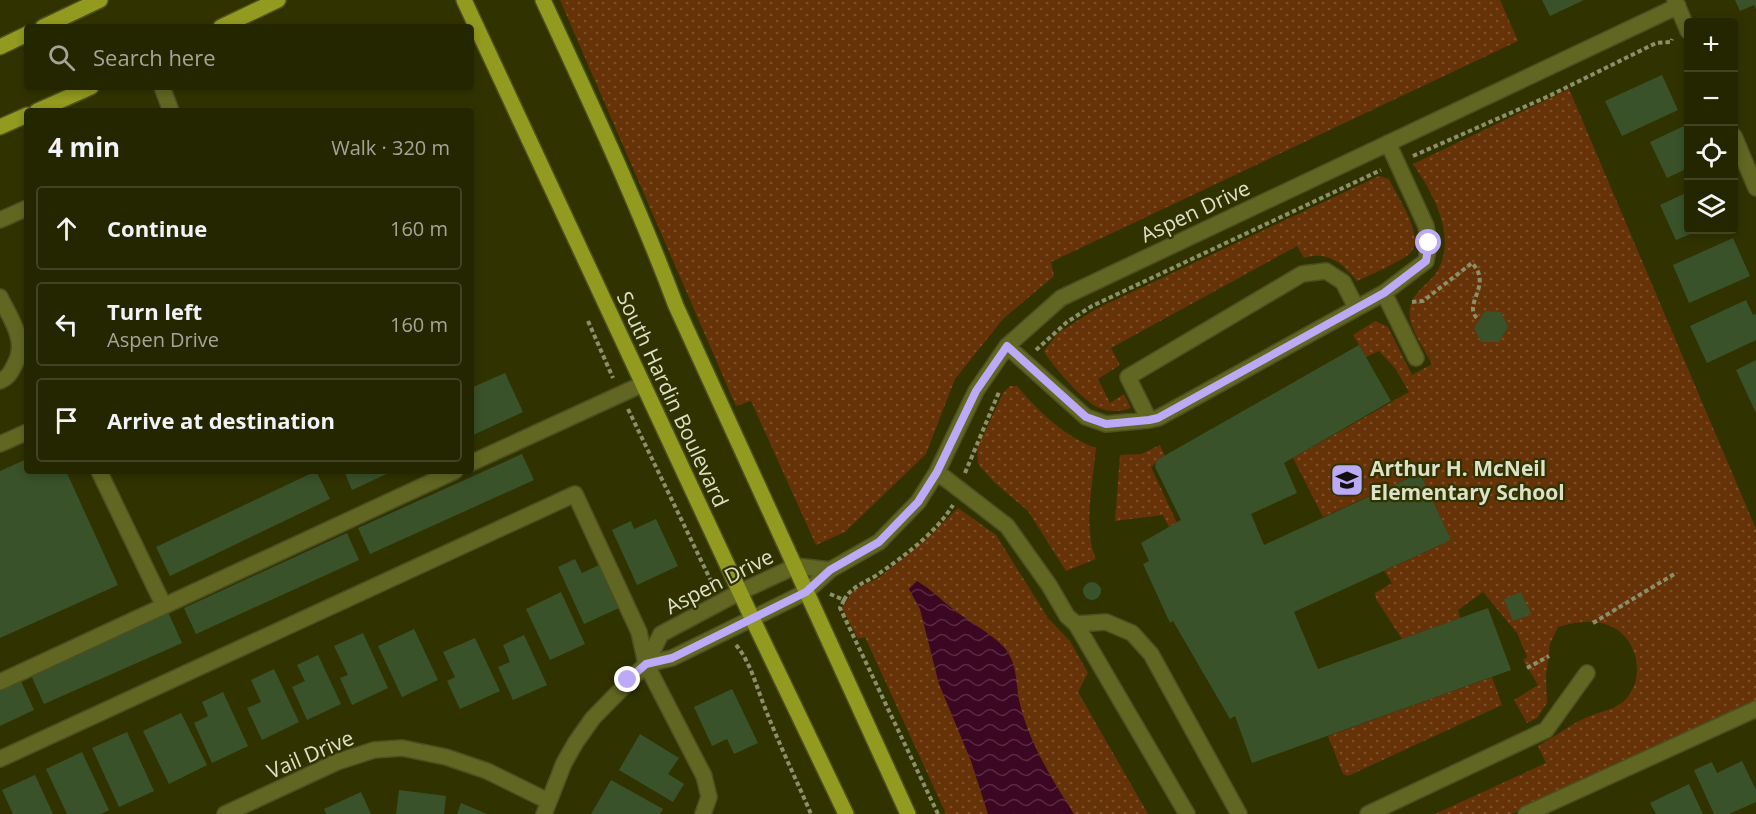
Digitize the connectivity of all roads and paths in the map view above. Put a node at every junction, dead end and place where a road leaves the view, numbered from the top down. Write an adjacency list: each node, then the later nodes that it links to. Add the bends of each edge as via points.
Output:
1 (100, 0): 6 (main road)
2 (278, 0): 7 (main road)
3 (464, 0): 33 (main road, South Hardin Boulevard)
4 (543, 0): 44 (main road, South Hardin Boulevard, via 648,231 676,306)
5 (1676, 3): 8 (street); 17 (street, Aspen Drive)
6 (49, 24)
7 (227, 24)
8 (1682, 33): 19 (path, via 1671,42 1656,43 1549,96)
9 (24, 35): 10 (main road)
10 (0, 47)
11 (84, 90): 13 (main road)
12 (163, 90): 14 (street)
13 (44, 108)
14 (170, 108)
15 (24, 116): 16 (main road)
16 (0, 127)
17 (1388, 143): 19 (street); 29 (street, Aspen Drive, via 1061,298)
18 (1738, 145): 20 (street)
19 (1397, 163): 23 (street, via 1426,226 1429,243 1426,261); 31 (path, via 1092,306 1067,321)
20 (1756, 188)
21 (24, 209): 22 (street)
22 (0, 220)
23 (1384, 293): 26 (street); 30 (street)
24 (0, 297): 32 (street, via 21,340 20,356 8,377)
25 (1412, 302): 27 (path, via 1423,301 1472,263 1479,270 1480,284 1473,310)
26 (1356, 307): 36 (street); 36 (street, via 1343,282 1326,271 1302,274 1128,377)
27 (1479, 320)
28 (588, 321): 35 (path)
29 (1007, 346): 31 (street); 40 (street, Aspen Drive, via 976,391)
30 (1416, 358)
31 (1025, 361): 36 (street, via 1086,417 1106,424)
32 (0, 381)
33 (643, 384): 35 (street); 48 (main road, South Hardin Boulevard)
34 (1002, 386): 43 (path)
35 (621, 394): 39 (street); 47 (path)
36 (1149, 420)
37 (24, 433): 38 (street)
38 (0, 444)
39 (474, 462)
40 (937, 472): 43 (street); 45 (street, Aspen Drive, via 918,502 879,542)
41 (100, 474): 52 (street)
42 (448, 474): 52 (street)
43 (959, 489): 51 (path, via 942,522 894,562 849,591); 55 (street, via 1007,526)
44 (796, 566): 45 (street, Aspen Drive); 48 (street, Aspen Drive); 49 (main road, South Hardin Boulevard)
45 (830, 570): 49 (street, Aspen Drive)
46 (1676, 573): 54 (path)
47 (711, 581)
48 (740, 592): 53 (main road, South Hardin Boulevard); 58 (street, Aspen Drive, via 661,634)
49 (806, 592): 53 (street, Aspen Drive); 70 (main road, South Hardin Boulevard)
50 (830, 594): 51 (path)
51 (844, 600): 71 (path, via 840,608)
52 (164, 606): 61 (street)
53 (752, 618): 58 (street, Aspen Drive, via 672,658); 69 (main road, South Hardin Boulevard)
54 (1593, 623)
55 (1076, 624): 72 (street); 73 (street, via 1106,622 1124,629 1151,654)
56 (735, 645): 68 (path, via 748,665)
57 (1549, 656): 59 (path)
58 (646, 664): 63 (street, via 639,632 575,494); 65 (street, Aspen Drive, via 593,718 564,763); 67 (street, via 704,776 709,797)
59 (1527, 668)
60 (1587, 673): 74 (street, via 1546,730)
61 (0, 682)
62 (1756, 709): 75 (street)
63 (0, 759)
64 (253, 808): 65 (street, Vail Drive, via 337,762 374,750 402,748 487,771); 66 (street, Vail Drive)
65 (546, 808)
66 (225, 814)
67 (703, 814)
68 (811, 814)
69 (846, 814)
70 (909, 814)
71 (938, 814)
72 (1187, 814)
73 (1239, 814)
74 (1368, 814)
75 (1526, 814)

